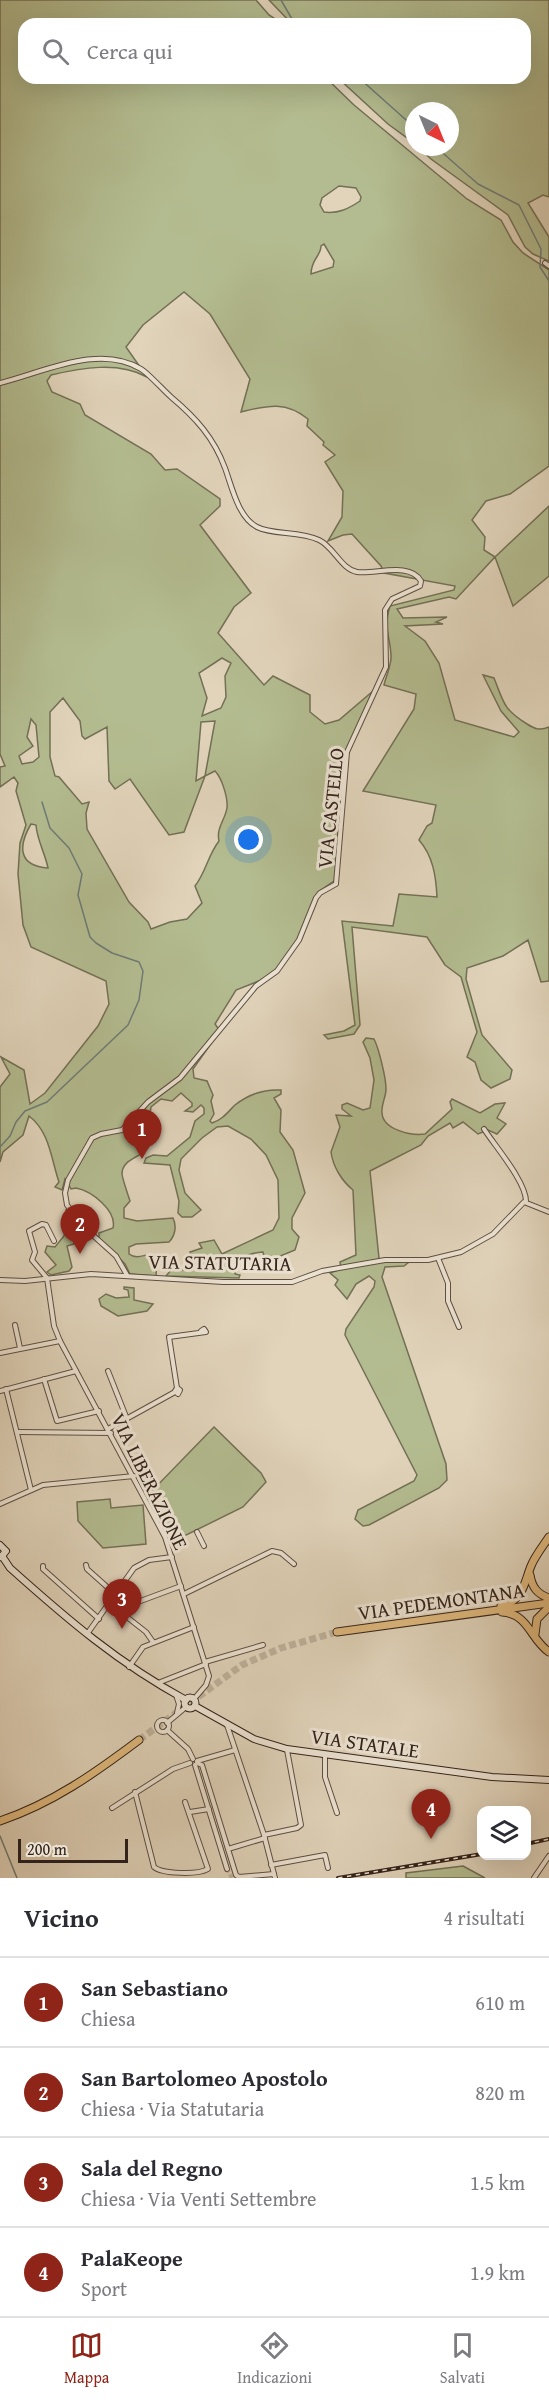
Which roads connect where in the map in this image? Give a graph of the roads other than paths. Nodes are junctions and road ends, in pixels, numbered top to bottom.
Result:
1 (0, 383) edge
2 (484, 1129) dead end
3 (526, 1202) junction
4 (549, 1212) edge
5 (54, 1241) dead end
6 (438, 1258) junction
7 (127, 1275) junction
8 (47, 1278) junction
9 (0, 1280) edge
10 (15, 1325) dead end
11 (459, 1327) dead end
12 (201, 1331) dead end
13 (60, 1341) junction
14 (20, 1348) junction
15 (0, 1353) edge
16 (76, 1371) junction
17 (108, 1371) dead end
18 (44, 1379) junction
19 (6, 1389) junction
20 (0, 1391) edge
21 (99, 1411) junction
22 (127, 1419) junction
23 (110, 1431) junction
24 (18, 1432) junction
25 (134, 1476) junction
26 (31, 1490) junction
27 (0, 1504) edge
28 (197, 1532) dead end
29 (549, 1537) edge
30 (0, 1545) edge
31 (204, 1546) dead end
32 (1, 1557) edge
33 (172, 1557) junction
34 (294, 1564) dead end
35 (86, 1565) dead end
36 (43, 1566) dead end
37 (530, 1569) junction
38 (181, 1586) junction
39 (115, 1594) junction
40 (184, 1594) junction
41 (549, 1598) edge
42 (109, 1603) junction
43 (549, 1605) edge
44 (119, 1609) junction
45 (452, 1616) junction
46 (99, 1619) junction
47 (194, 1627) junction
48 (337, 1632) tunnel mouth
49 (86, 1635) junction
50 (535, 1637) junction
51 (153, 1642) junction
52 (262, 1645) dead end
53 (549, 1652) edge
54 (206, 1663) junction
55 (129, 1667) junction
56 (158, 1684) junction
57 (175, 1694) junction
58 (195, 1702) junction
59 (186, 1703) junction
60 (176, 1715) junction
61 (167, 1723) junction
62 (227, 1725) junction
63 (167, 1730) junction
64 (239, 1731) junction
65 (231, 1738) junction
66 (139, 1740) tunnel mouth
67 (287, 1749) junction
68 (235, 1750) junction
69 (325, 1754) junction
70 (195, 1762) junction
71 (549, 1776) edge
72 (538, 1778) junction
73 (549, 1786) edge
74 (135, 1792) junction
75 (206, 1801) junction
76 (185, 1802) dead end
77 (112, 1808) dead end
78 (199, 1809) junction
79 (209, 1809) junction
80 (189, 1812) junction
81 (337, 1813) dead end
82 (1, 1821) edge
83 (264, 1837) junction
84 (228, 1849) junction
85 (549, 1856) edge
86 (271, 1865) junction
87 (328, 1868) dead end
88 (227, 1869) tunnel mouth
89 (274, 1876) edge
90 (534, 1878) edge

1 - 7 street, VIA CASTELLO
2 - 3 street
3 - 4 street
3 - 6 street, VIA STATUTARIA
5 - 8 street
6 - 7 street, VIA STATUTARIA
6 - 11 street
7 - 8 street, VIA STATUTARIA
8 - 9 street, VIA STATUTARIA
8 - 13 street, VIA LIBERAZIONE
10 - 14 street
12 - 22 street
13 - 14 street
13 - 16 street, VIA LIBERAZIONE
14 - 15 street
16 - 18 street
16 - 21 street, VIA LIBERAZIONE
17 - 22 street
18 - 19 street
18 - 21 street
19 - 20 street
19 - 24 street
21 - 23 street, VIA LIBERAZIONE
22 - 23 street
23 - 24 street
23 - 25 street, VIA LIBERAZIONE
24 - 26 street
25 - 26 street
25 - 33 street, VIA LIBERAZIONE
26 - 27 street
28 - 31 street
29 - 37 main road
30 - 32 main road
32 - 49 main road
33 - 38 street, VIA LIBERAZIONE
33 - 39 street
34 - 40 street
35 - 39 street
36 - 46 street
37 - 41 main road
37 - 45 main road
38 - 40 street, VIA LIBERAZIONE
38 - 44 street
39 - 42 street
40 - 47 street, VIA LIBERAZIONE
42 - 44 street
42 - 46 street
43 - 45 main road, VIA PEDEMONTANA
43 - 50 main road
44 - 51 street
45 - 48 main road, VIA PEDEMONTANA
45 - 50 main road
46 - 49 street
47 - 51 street
47 - 54 street, VIA LIBERAZIONE
49 - 55 main road
50 - 53 main road
51 - 55 street
52 - 54 street
54 - 56 street
54 - 58 street, VIA LIBERAZIONE
55 - 56 main road
56 - 57 main road
57 - 59 main road
57 - 60 street
58 - 59 main road
58 - 62 main road, VIA STATALE
59 - 60 street
60 - 61 street
61 - 63 street
61 - 63 street
62 - 64 main road, VIA STATALE
62 - 65 street
63 - 70 street
64 - 65 street
64 - 67 main road, VIA STATALE
65 - 68 street
66 - 82 main road
67 - 69 main road, VIA STATALE
67 - 83 street
68 - 70 street
68 - 83 street
69 - 72 main road, VIA STATALE
69 - 81 street
70 - 74 street
70 - 75 street
70 - 84 street
71 - 72 main road, VIA STATALE
72 - 73 main road
74 - 77 street
74 - 80 street
75 - 78 street
75 - 79 street
76 - 80 street
78 - 79 street
78 - 80 street
79 - 88 street
83 - 84 street
83 - 86 street
84 - 89 street
85 - 90 street
86 - 87 street
86 - 89 street

